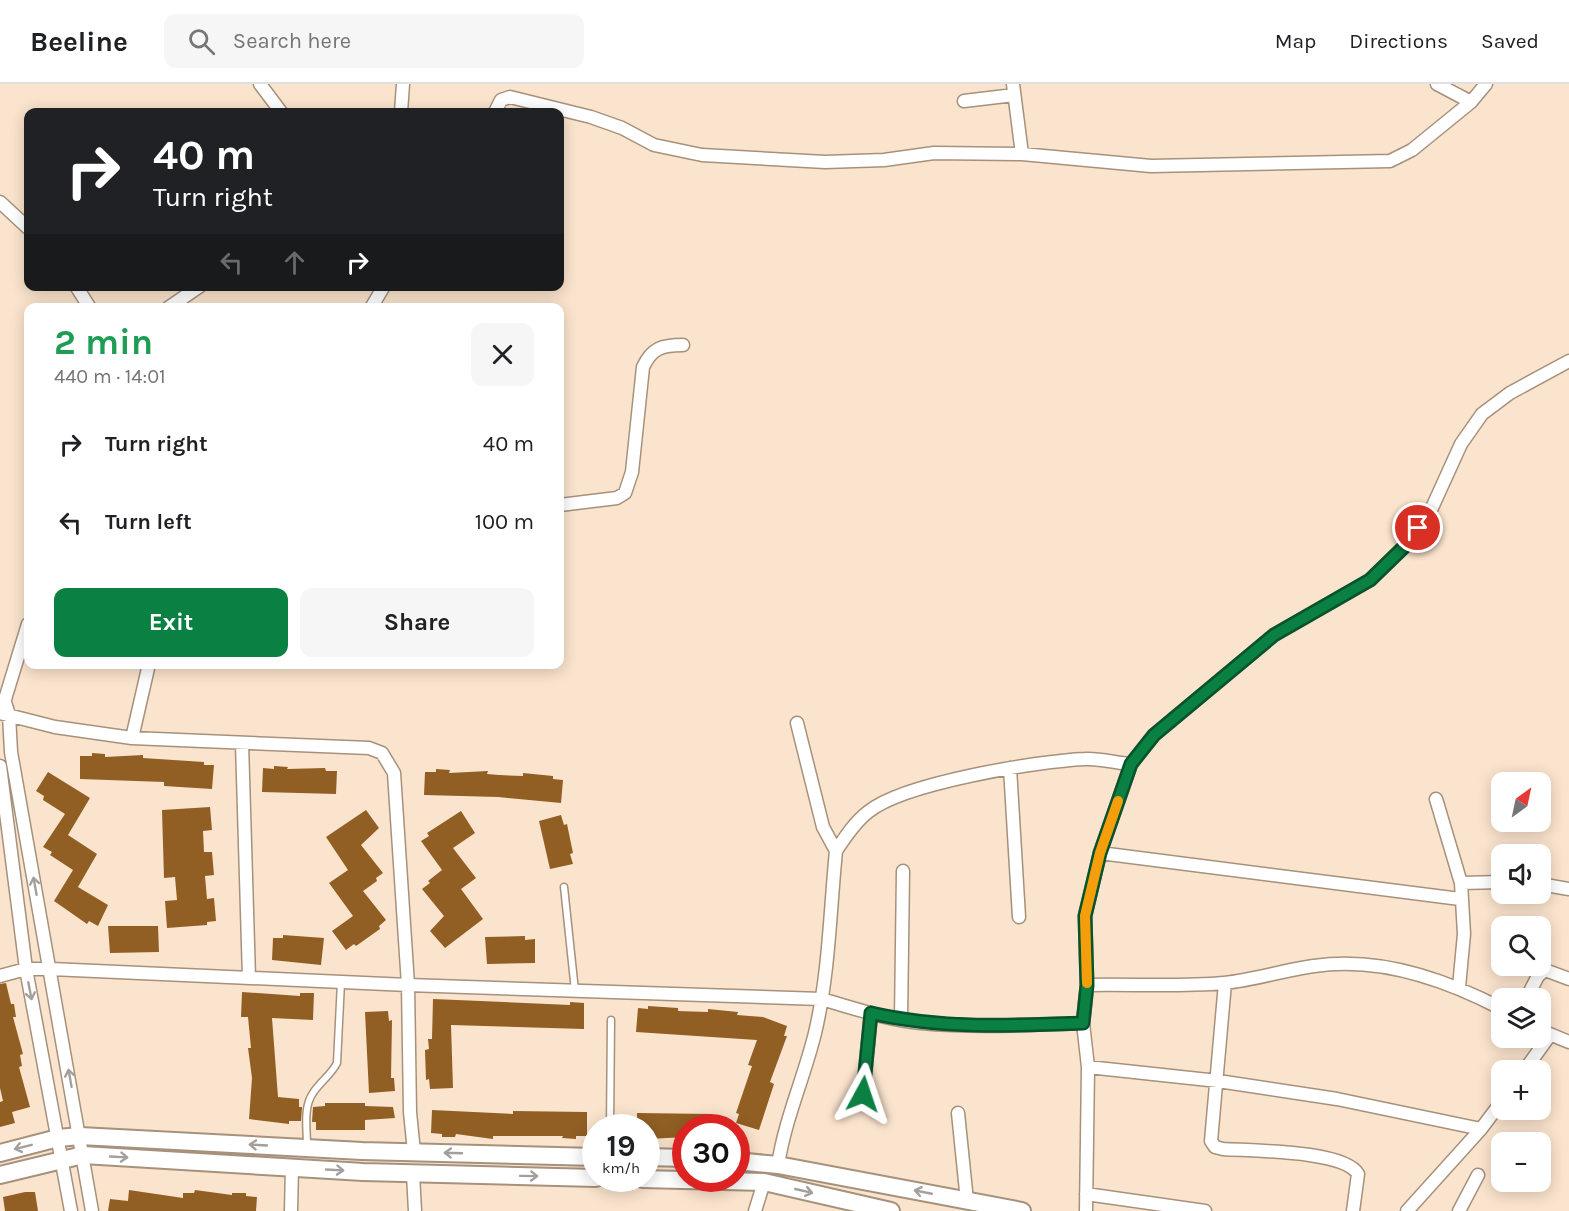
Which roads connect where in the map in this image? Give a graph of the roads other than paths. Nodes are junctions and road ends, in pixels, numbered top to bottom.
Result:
1 (260, 84) edge
2 (403, 84) edge
3 (1437, 84) edge
4 (1486, 84) edge
5 (1013, 89) edge
6 (964, 101) dead end
7 (1471, 102) junction
8 (278, 108) edge
9 (402, 108) edge
10 (497, 108) edge
11 (555, 108) edge
12 (564, 110) edge
13 (1022, 154) junction
14 (0, 202) edge
15 (24, 224) edge
16 (193, 291) edge
17 (175, 303) edge
18 (683, 345) dead end
19 (1569, 361) edge
20 (564, 505) edge
21 (24, 638) edge
22 (148, 669) edge
23 (3, 712) edge
24 (797, 723) dead end
25 (132, 738) junction
26 (242, 743) junction
27 (5, 752) edge
28 (1131, 764) junction
29 (0, 766) edge
30 (1010, 768) junction
31 (1436, 799) dead end
32 (836, 851) junction
33 (1100, 853) junction
34 (903, 871) dead end
35 (1491, 882) edge
36 (1461, 883) junction
37 (1551, 886) edge
38 (564, 887) dead end
39 (1569, 889) edge
40 (1461, 899) junction
41 (1019, 917) dead end
42 (26, 969) junction
43 (51, 969) junction
44 (0, 976) edge
45 (249, 978) junction
46 (1569, 979) edge
47 (341, 982) junction
48 (1225, 982) junction
49 (408, 985) junction
50 (1087, 985) junction
51 (1459, 987) junction
52 (1532, 988) edge
53 (575, 991) junction
54 (821, 999) junction
55 (1491, 1003) edge
56 (871, 1013) junction
57 (611, 1020) dead end
58 (901, 1020) junction
59 (1083, 1023) junction
60 (1551, 1035) edge
61 (1569, 1042) edge
62 (1088, 1067) junction
63 (1218, 1081) junction
64 (863, 1094) dead end
65 (957, 1113) dead end
66 (610, 1114) edge
67 (1491, 1115) edge
68 (1481, 1128) junction
69 (80, 1136) junction
70 (58, 1138) junction
71 (307, 1148) junction
72 (362, 1150) junction
73 (414, 1152) junction
74 (0, 1153) edge
75 (83, 1155) junction
76 (582, 1157) edge
77 (63, 1159) junction
78 (750, 1162) edge
79 (777, 1165) junction
80 (292, 1167) junction
81 (363, 1172) junction
82 (413, 1174) junction
83 (0, 1175) edge
84 (1478, 1175) dead end
85 (582, 1178) edge
86 (750, 1182) edge
87 (764, 1182) junction
88 (1086, 1194) junction
89 (967, 1201) junction
90 (71, 1211) edge
91 (92, 1211) edge
92 (291, 1211) edge
93 (416, 1211) edge
94 (755, 1211) edge
95 (891, 1211) edge
96 (1022, 1211) edge
97 (1086, 1211) edge
98 (1205, 1211) edge
99 (1353, 1211) edge
100 (1407, 1211) edge
101 (1459, 1211) edge

1 - 8 street
2 - 9 street
3 - 7 street
4 - 7 street
5 - 6 street
5 - 13 street
7 - 13 street
10 - 11 street
12 - 13 street
14 - 15 street
16 - 17 street
18 - 20 street
19 - 28 street
21 - 23 street
22 - 25 street
23 - 25 street
23 - 27 street
24 - 32 street
25 - 26 street
26 - 45 street
26 - 49 street
43 -> 27 street
28 - 30 street
28 - 33 street
29 - 42 street
30 - 32 street
30 - 41 street
31 - 36 street
32 - 54 street
33 - 40 street
33 - 50 street
34 - 58 street
35 - 36 street
36 - 40 street
37 - 39 street
38 - 53 lane
40 - 51 street
42 - 43 street
42 - 44 street
42 -> 70 street
43 - 45 street
69 -> 43 street
45 - 47 street
46 - 52 street
47 - 49 street
47 - 71 lane
48 - 50 street
48 - 51 street
48 - 63 street
49 - 53 street
49 - 73 street
50 - 59 street
51 - 55 street
53 - 54 street
54 - 56 street
54 - 79 street
56 - 58 street
56 - 64 street
57 - 66 lane
58 - 59 street
59 - 62 street
60 - 61 street
62 - 63 street
62 - 88 street
63 - 68 street
63 - 99 street
65 - 89 street
67 - 68 street
68 - 100 street
69 - 70 street
71 -> 69 street
69 - 75 street
70 -> 74 street
70 - 77 street
71 - 72 street
72 - 73 street
72 - 81 street
76 -> 73 street
75 - 77 street
75 -> 80 street
75 - 91 street
77 - 83 street
77 - 90 street
78 - 79 street
89 -> 79 street
80 -> 81 street
80 - 92 street
81 - 82 street
82 -> 85 street
82 - 93 street
84 - 101 street
86 - 87 street
87 - 94 street
87 -> 95 street
88 - 97 street
88 - 98 street
89 - 96 street

